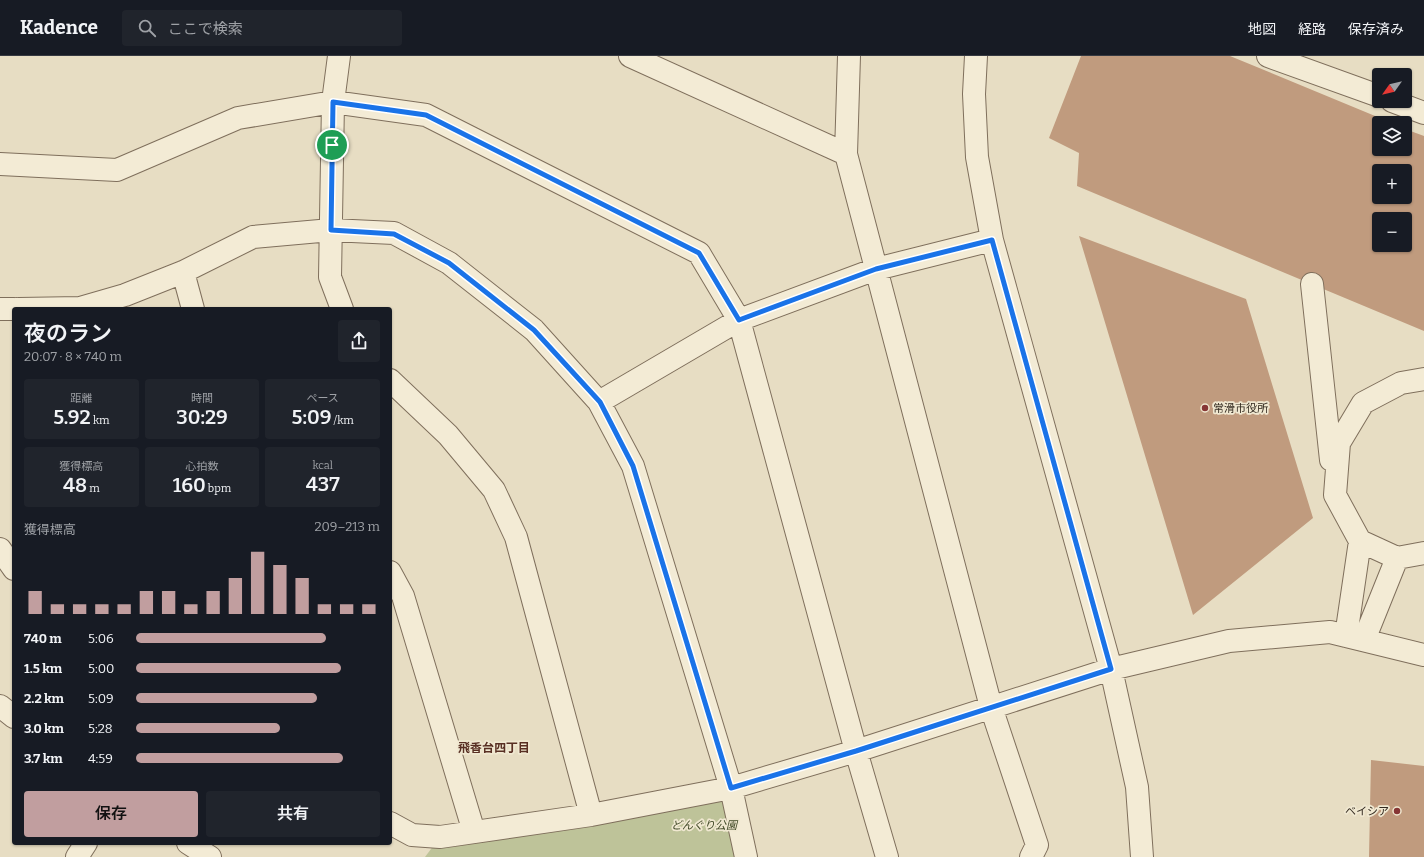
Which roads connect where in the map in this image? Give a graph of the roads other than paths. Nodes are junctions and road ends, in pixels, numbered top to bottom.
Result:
1 (339, 56) edge
2 (630, 56) edge
3 (849, 56) edge
4 (976, 56) edge
5 (1268, 56) edge
6 (1372, 93) edge
7 (333, 102) junction
8 (1411, 108) edge
9 (1424, 113) edge
10 (846, 154) junction
11 (0, 164) edge
12 (331, 230) junction
13 (992, 240) junction
14 (876, 269) junction
15 (183, 272) junction
16 (1312, 284) dead end
17 (83, 307) edge
18 (192, 307) edge
19 (341, 307) edge
20 (0, 309) edge
21 (12, 309) edge
22 (739, 320) junction
23 (1424, 379) edge
24 (392, 382) edge
25 (600, 402) junction
26 (1335, 495) junction
27 (1360, 541) junction
28 (0, 549) edge
29 (1424, 553) edge
30 (1398, 558) junction
31 (12, 565) edge
32 (392, 576) edge
33 (1355, 638) junction
34 (1424, 654) edge
35 (1111, 669) junction
36 (0, 706) edge
37 (992, 707) junction
38 (12, 715) edge
39 (856, 751) junction
40 (731, 788) junction
41 (591, 815) junction
42 (392, 824) edge
43 (474, 832) junction
44 (85, 845) edge
45 (191, 845) edge
46 (77, 857) edge
47 (210, 857) edge
48 (746, 857) edge
49 (887, 857) edge
50 (1032, 857) edge
51 (1142, 857) edge

1 - 7 street
2 - 10 street
3 - 10 street
4 - 13 street
5 - 6 street
7 - 11 street
7 - 12 street
7 - 22 street
8 - 9 street
10 - 14 street
12 - 15 street
12 - 19 street
12 - 25 street
13 - 14 street
13 - 35 street
14 - 22 street
14 - 37 street
15 - 17 street
15 - 18 street
16 - 26 street
20 - 21 street
22 - 25 street
22 - 39 street
23 - 26 street
24 - 41 street
25 - 40 street
26 - 27 street
27 - 30 street
27 - 33 street
28 - 31 street
29 - 30 street
30 - 33 street
32 - 43 street
33 - 34 street
33 - 35 street
35 - 37 street
35 - 51 street
36 - 38 street
37 - 39 street
37 - 50 street
39 - 40 street
39 - 49 street
40 - 41 street
40 - 48 street
41 - 43 street
42 - 43 street
44 - 46 street
45 - 47 street

